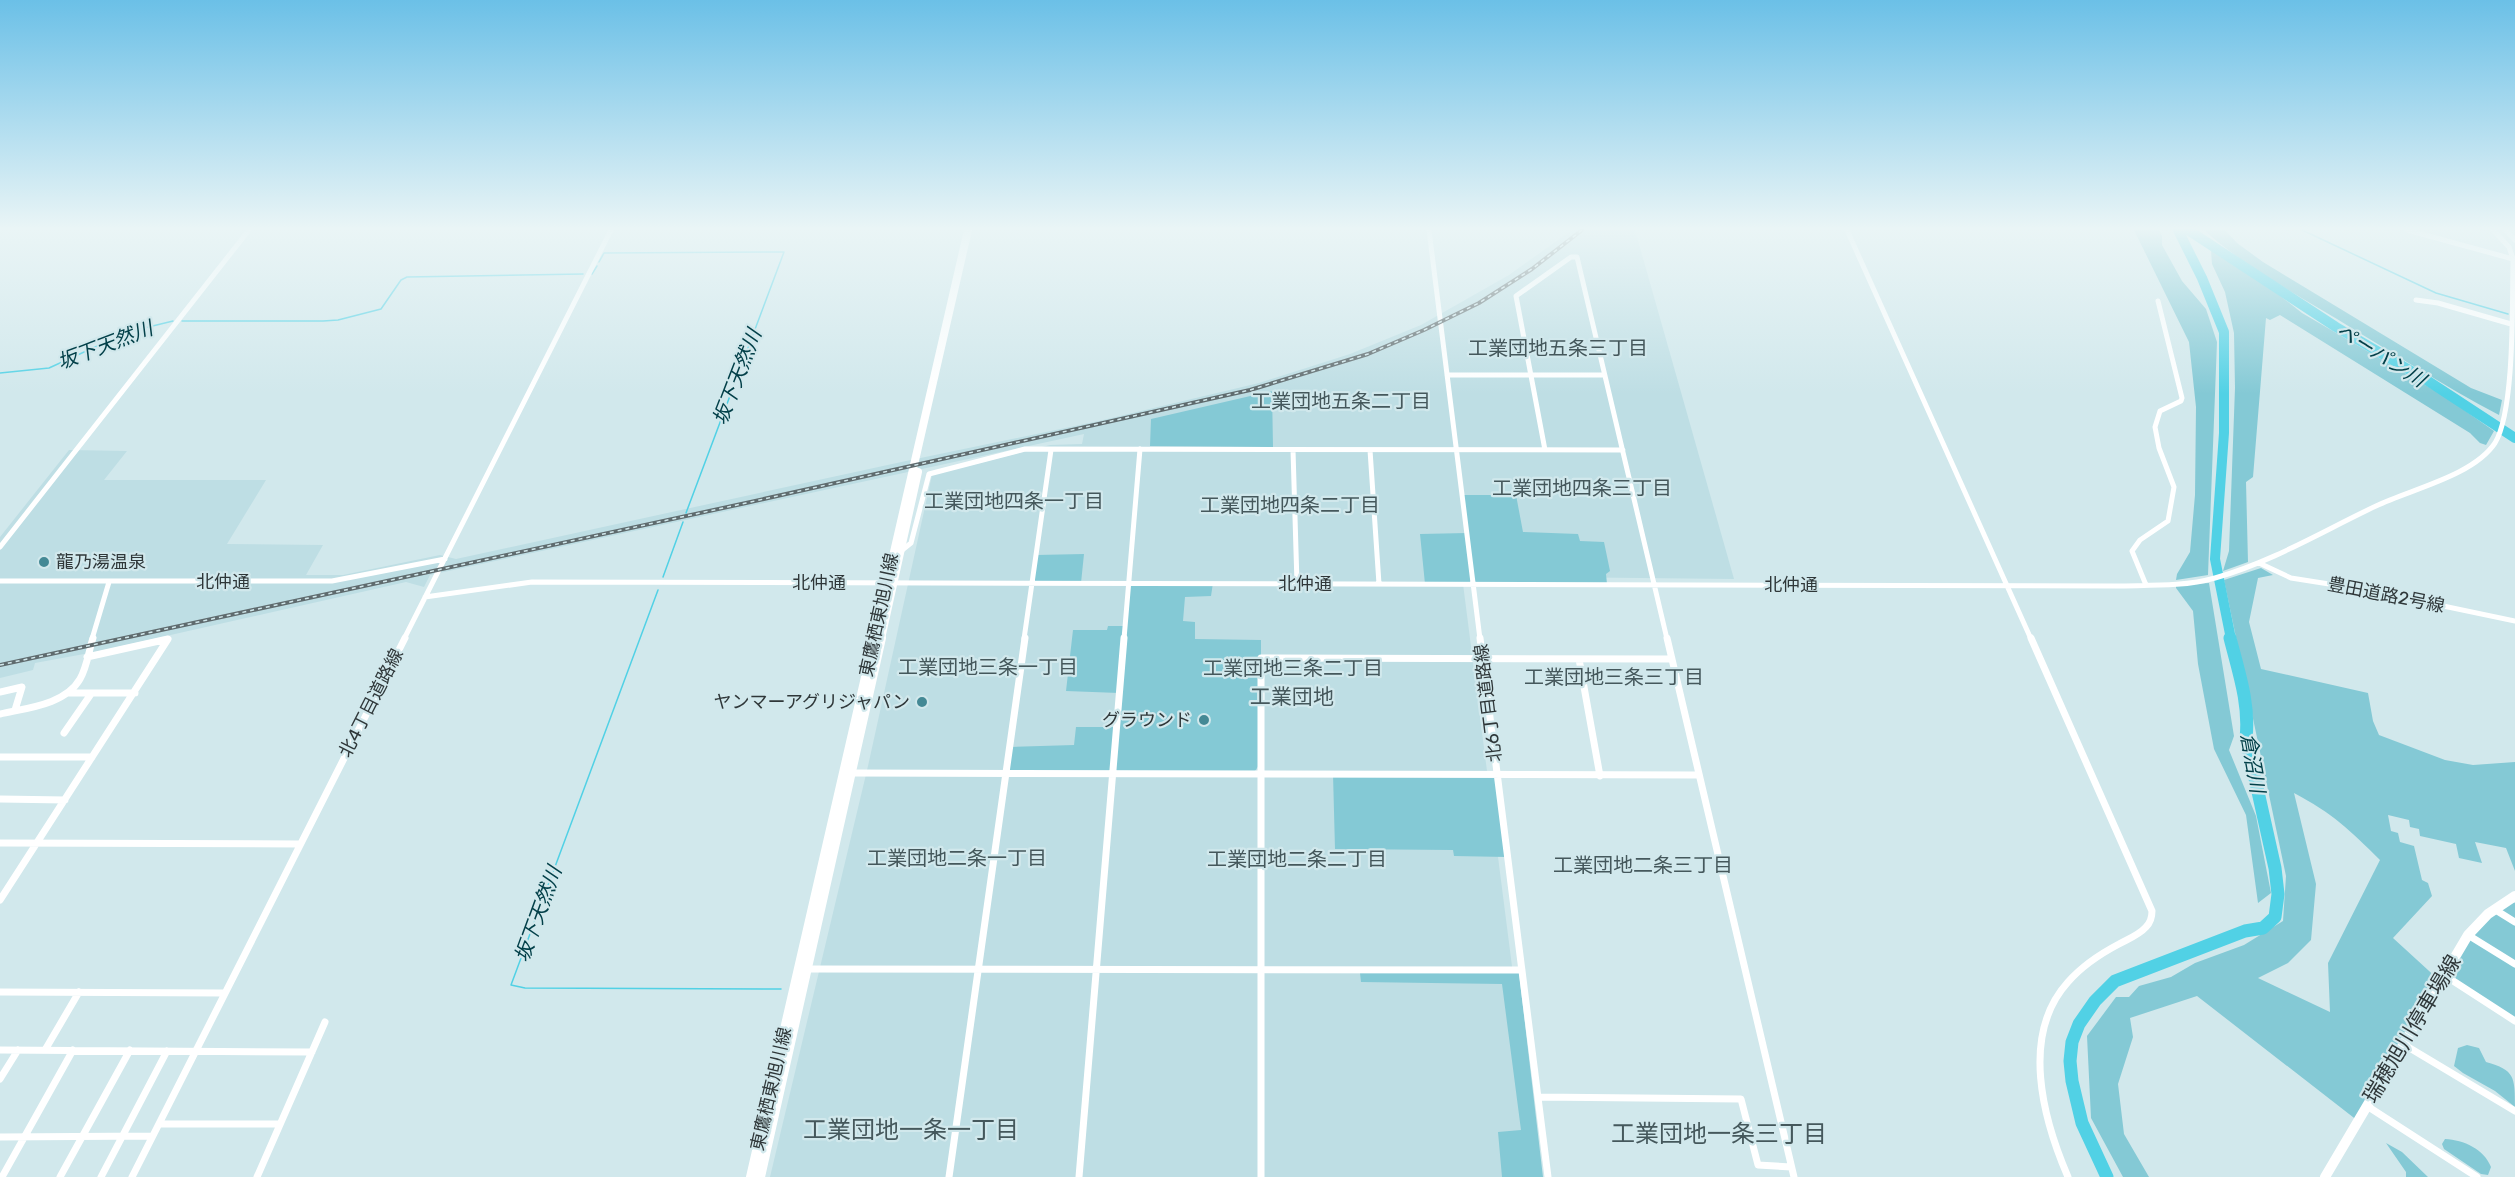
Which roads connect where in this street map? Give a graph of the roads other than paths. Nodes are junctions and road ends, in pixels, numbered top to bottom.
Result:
1 (206, 285) edge
2 (583, 285) edge
3 (956, 285) edge
4 (960, 285) edge
5 (1436, 285) edge
6 (1532, 285) edge
7 (1583, 285) edge
8 (1872, 285) edge
9 (2512, 285) edge
10 (2416, 300) dead end
11 (2158, 301) dead end
12 (2511, 324) junction
13 (1447, 375) junction
14 (1530, 375) junction
15 (1604, 375) junction
16 (2511, 402) edge
17 (1140, 449) junction
18 (1051, 450) junction
19 (1293, 450) junction
20 (1370, 450) junction
21 (1456, 450) junction
22 (1545, 450) junction
23 (1623, 450) junction
24 (917, 465) junction
25 (0, 547) edge
26 (901, 551) junction
27 (445, 559) junction
28 (2259, 563) junction
29 (0, 581) edge
30 (109, 582) junction
31 (890, 583) junction
32 (1032, 583) junction
33 (1128, 583) junction
34 (1297, 584) junction
35 (1379, 584) junction
36 (1474, 584) junction
37 (1655, 584) junction
38 (2146, 585) junction
39 (2007, 586) junction
40 (425, 597) junction
41 (2515, 621) edge
42 (87, 657) junction
43 (1483, 658) junction
44 (1672, 659) junction
45 (1579, 660) junction
46 (0, 693) edge
47 (68, 693) junction
48 (135, 693) junction
49 (91, 694) junction
50 (15, 710) junction
51 (0, 714) edge
52 (64, 733) dead end
53 (0, 757) edge
54 (92, 757) junction
55 (847, 773) junction
56 (1006, 773) junction
57 (1112, 774) junction
58 (1261, 774) junction
59 (1497, 774) junction
60 (1699, 775) junction
61 (1600, 776) junction
62 (0, 799) edge
63 (64, 800) junction
64 (0, 843) edge
65 (37, 843) junction
66 (300, 844) junction
67 (3, 890) edge
68 (2513, 899) edge
69 (0, 900) edge
70 (2494, 909) junction
71 (2515, 921) edge
72 (2468, 935) junction
73 (2515, 964) edge
74 (803, 969) junction
75 (979, 969) junction
76 (1096, 969) junction
77 (1261, 970) junction
78 (1522, 970) junction
79 (2444, 975) junction
80 (0, 992) edge
81 (79, 992) junction
82 (225, 993) junction
83 (2515, 1021) edge
84 (325, 1022) dead end
85 (2403, 1044) junction
86 (0, 1050) edge
87 (18, 1050) junction
88 (45, 1050) junction
89 (73, 1050) junction
90 (129, 1050) junction
91 (167, 1051) junction
92 (195, 1052) junction
93 (312, 1052) junction
94 (0, 1079) edge
95 (1538, 1097) junction
96 (2367, 1106) junction
97 (2515, 1111) edge
98 (159, 1124) junction
99 (280, 1124) junction
100 (152, 1136) junction
101 (0, 1137) edge
102 (25, 1137) junction
103 (82, 1137) junction
104 (122, 1137) junction
105 (1791, 1167) junction
106 (2, 1177) edge
107 (60, 1177) edge
108 (101, 1177) edge
109 (132, 1177) edge
110 (257, 1177) edge
111 (751, 1177) edge
112 (760, 1177) edge
113 (950, 1177) edge
114 (1079, 1177) edge
115 (1261, 1177) edge
116 (1548, 1177) edge
117 (1794, 1177) edge
118 (2068, 1177) edge
119 (2325, 1177) edge
120 (2477, 1177) edge

1 - 25 street
2 - 27 street, 北4丁目道路線
3 - 24 main road, 東鷹栖東旭川線
4 - 24 main road, 東鷹栖東旭川線
5 - 13 street, 北6丁目道路線
6 - 14 street
7 - 15 street
8 - 39 street
9 - 12 street
10 - 12 street
11 - 38 street
12 - 16 street
13 - 14 street
13 - 21 street, 北6丁目道路線
14 - 15 street
14 - 22 street
15 - 23 street
16 - 28 street, 北仲通
17 - 18 street
17 - 19 street
17 - 33 street
18 - 26 street
18 - 32 street
19 - 20 street
19 - 34 street
20 - 21 street
20 - 35 street
21 - 22 street
21 - 36 street, 北6丁目道路線
22 - 23 street
23 - 37 street
24 - 26 main road, 東鷹栖東旭川線
24 - 31 main road, 東鷹栖東旭川線
26 - 31 main road, 東鷹栖東旭川線
27 - 30 street, 北仲通
27 - 40 street, 北4丁目道路線
28 - 38 street, 北仲通
28 - 41 street, 豊田道路2号線
29 - 30 street, 北仲通
30 - 42 street
31 - 32 street, 北仲通
31 - 40 street, 北仲通
31 - 55 main road, 東鷹栖東旭川線
32 - 33 street, 北仲通
32 - 56 street
33 - 34 street, 北仲通
33 - 57 street
34 - 35 street, 北仲通
35 - 36 street, 北仲通
36 - 37 street, 北仲通
36 - 43 street, 北6丁目道路線
37 - 39 street, 北仲通
37 - 44 street
38 - 39 street, 北仲通
39 - 118 street
40 - 66 street, 北4丁目道路線
42 - 47 street
42 - 48 street
43 - 45 street
43 - 58 street
43 - 59 street, 北6丁目道路線
44 - 45 street
44 - 60 street
45 - 61 street
46 - 50 street
47 - 49 street
47 - 50 street
48 - 49 street
48 - 54 street
49 - 52 street
50 - 51 street
53 - 54 street
54 - 63 street
55 - 56 street
55 - 74 main road, 東鷹栖東旭川線
56 - 57 street
56 - 75 street
57 - 58 street
57 - 76 street
58 - 59 street
58 - 77 street
59 - 61 street
59 - 78 street, 北6丁目道路線
60 - 61 street
60 - 105 street
62 - 63 street
63 - 65 street
64 - 65 street
65 - 66 street
65 - 67 street
66 - 82 street, 北4丁目道路線
67 - 69 street
68 - 70 main road, 瑞穂旭川停車場線
70 - 71 street
70 - 72 main road, 瑞穂旭川停車場線
72 - 73 street
72 - 79 main road, 瑞穂旭川停車場線
74 - 75 street
74 - 111 main road, 東鷹栖東旭川線
74 - 112 main road, 東鷹栖東旭川線
75 - 76 street
75 - 113 street
76 - 77 street
76 - 114 street
77 - 78 street
77 - 115 street
78 - 95 street, 北6丁目道路線
79 - 83 street
79 - 85 main road, 瑞穂旭川停車場線
80 - 81 street
81 - 82 street
81 - 88 street
82 - 92 street, 北4丁目道路線
84 - 93 street
85 - 96 main road, 瑞穂旭川停車場線
85 - 97 street
86 - 87 street
87 - 88 street
87 - 94 street
88 - 89 street
89 - 90 street
89 - 102 street
90 - 91 street
90 - 103 street
91 - 92 street
91 - 104 street
92 - 93 street
92 - 98 street, 北4丁目道路線
93 - 99 street
95 - 105 street
95 - 116 street, 北6丁目道路線
96 - 119 main road, 瑞穂旭川停車場線
96 - 120 street
98 - 99 street
98 - 100 street, 北4丁目道路線
99 - 110 street
100 - 104 street
100 - 109 street, 北4丁目道路線
101 - 102 street
102 - 103 street
102 - 106 street
103 - 104 street
103 - 107 street
104 - 108 street
105 - 117 street

